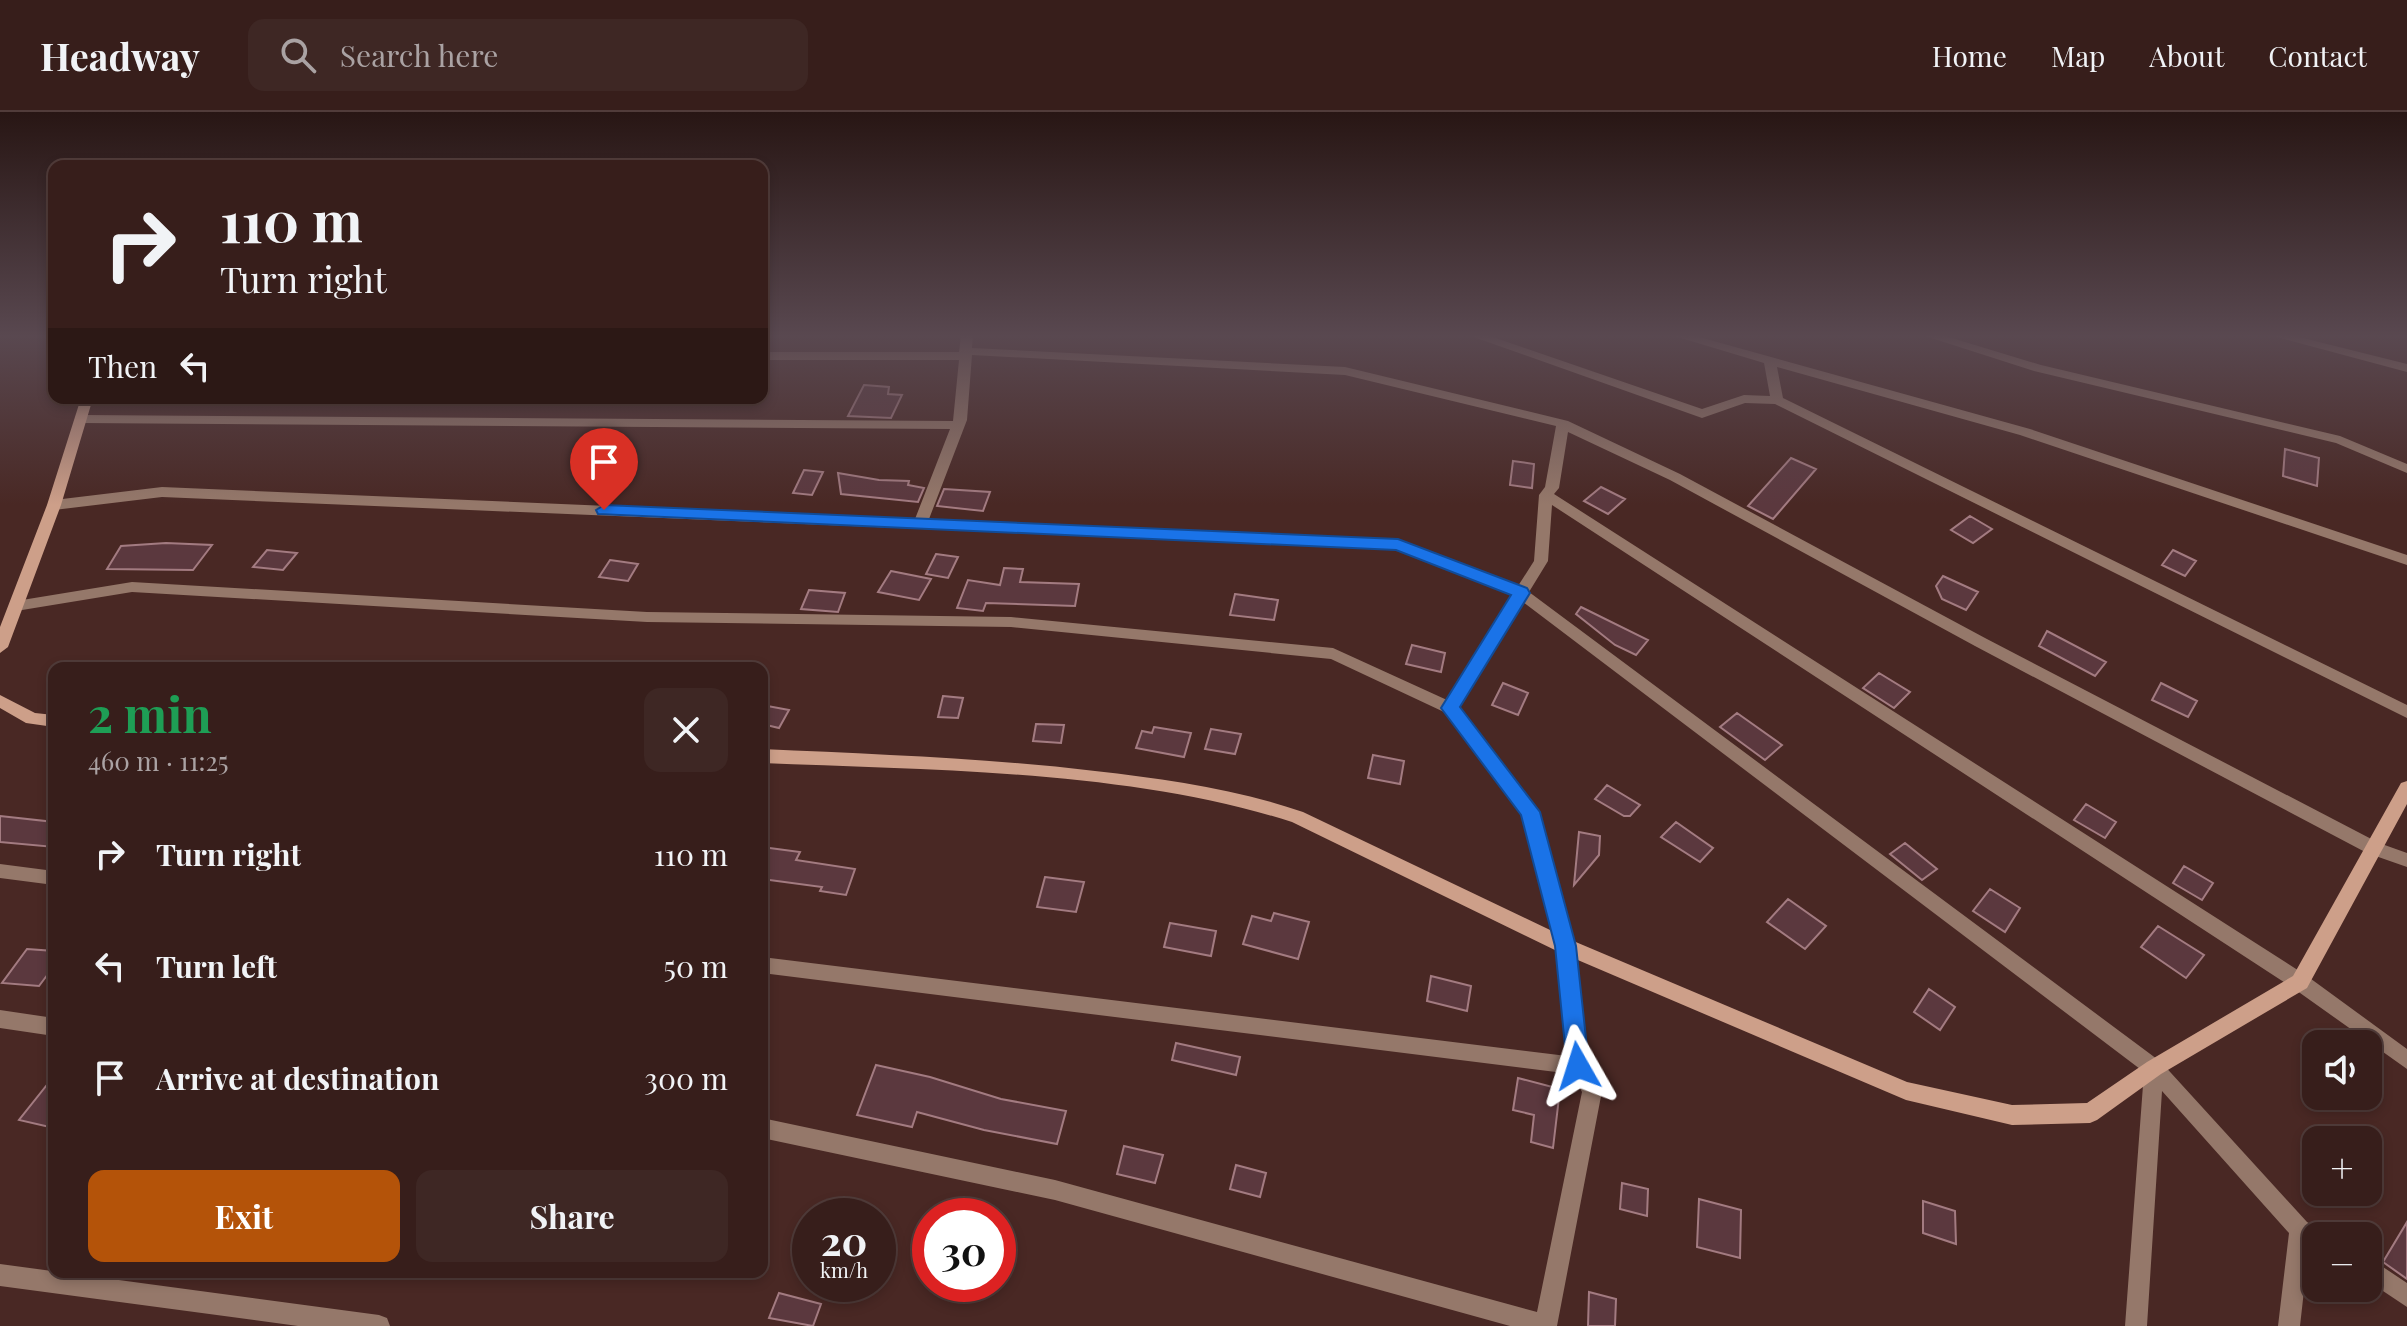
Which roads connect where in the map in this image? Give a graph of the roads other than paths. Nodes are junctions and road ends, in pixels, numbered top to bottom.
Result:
1 (961, 392) edge
2 (1430, 392) edge
3 (1638, 392) edge
4 (1775, 392) edge
5 (1876, 392) edge
6 (2137, 392) edge
7 (1777, 400) junction
8 (86, 404) edge
9 (82, 419) junction
10 (1563, 424) junction
11 (958, 425) junction
12 (2407, 469) edge
13 (1546, 495) junction
14 (54, 505) junction
15 (920, 524) junction
16 (2407, 560) edge
17 (1521, 593) junction
18 (16, 606) junction
19 (0, 647) edge
20 (0, 701) edge
21 (1450, 708) junction
22 (2407, 712) edge
23 (48, 720) edge
24 (768, 756) edge
25 (2407, 788) edge
26 (2373, 848) junction
27 (2407, 860) edge
28 (0, 871) edge
29 (48, 877) edge
30 (1565, 946) junction
31 (768, 966) edge
32 (2300, 982) junction
33 (0, 1019) edge
34 (48, 1026) edge
35 (2407, 1060) edge
36 (1578, 1066) junction
37 (2154, 1068) junction
38 (768, 1129) edge
39 (2302, 1228) edge
40 (2302, 1263) edge
41 (0, 1275) edge
42 (2382, 1278) edge
43 (2407, 1296) edge
44 (1546, 1325) edge
45 (379, 1326) edge
46 (2136, 1326) edge
47 (2289, 1326) edge

1 - 11 street
2 - 10 street
3 - 7 street
4 - 7 street
5 - 16 street
6 - 12 street
7 - 22 street
8 - 9 street
9 - 11 street
9 - 14 street
10 - 13 street
10 - 26 street
11 - 15 street
13 - 17 street
13 - 32 street
14 - 15 street
14 - 18 street
15 - 17 street
17 - 21 street
17 - 37 street
18 - 19 street
18 - 21 street
20 - 23 street
21 - 30 street
24 - 30 street
25 - 26 street
26 - 27 street
26 - 32 street
28 - 29 street
30 - 36 street
30 - 37 street
31 - 36 street
32 - 35 street
32 - 37 street
33 - 34 street
36 - 44 street
37 - 39 street
37 - 46 street
38 - 44 street
40 - 47 street
41 - 45 street
42 - 43 street

